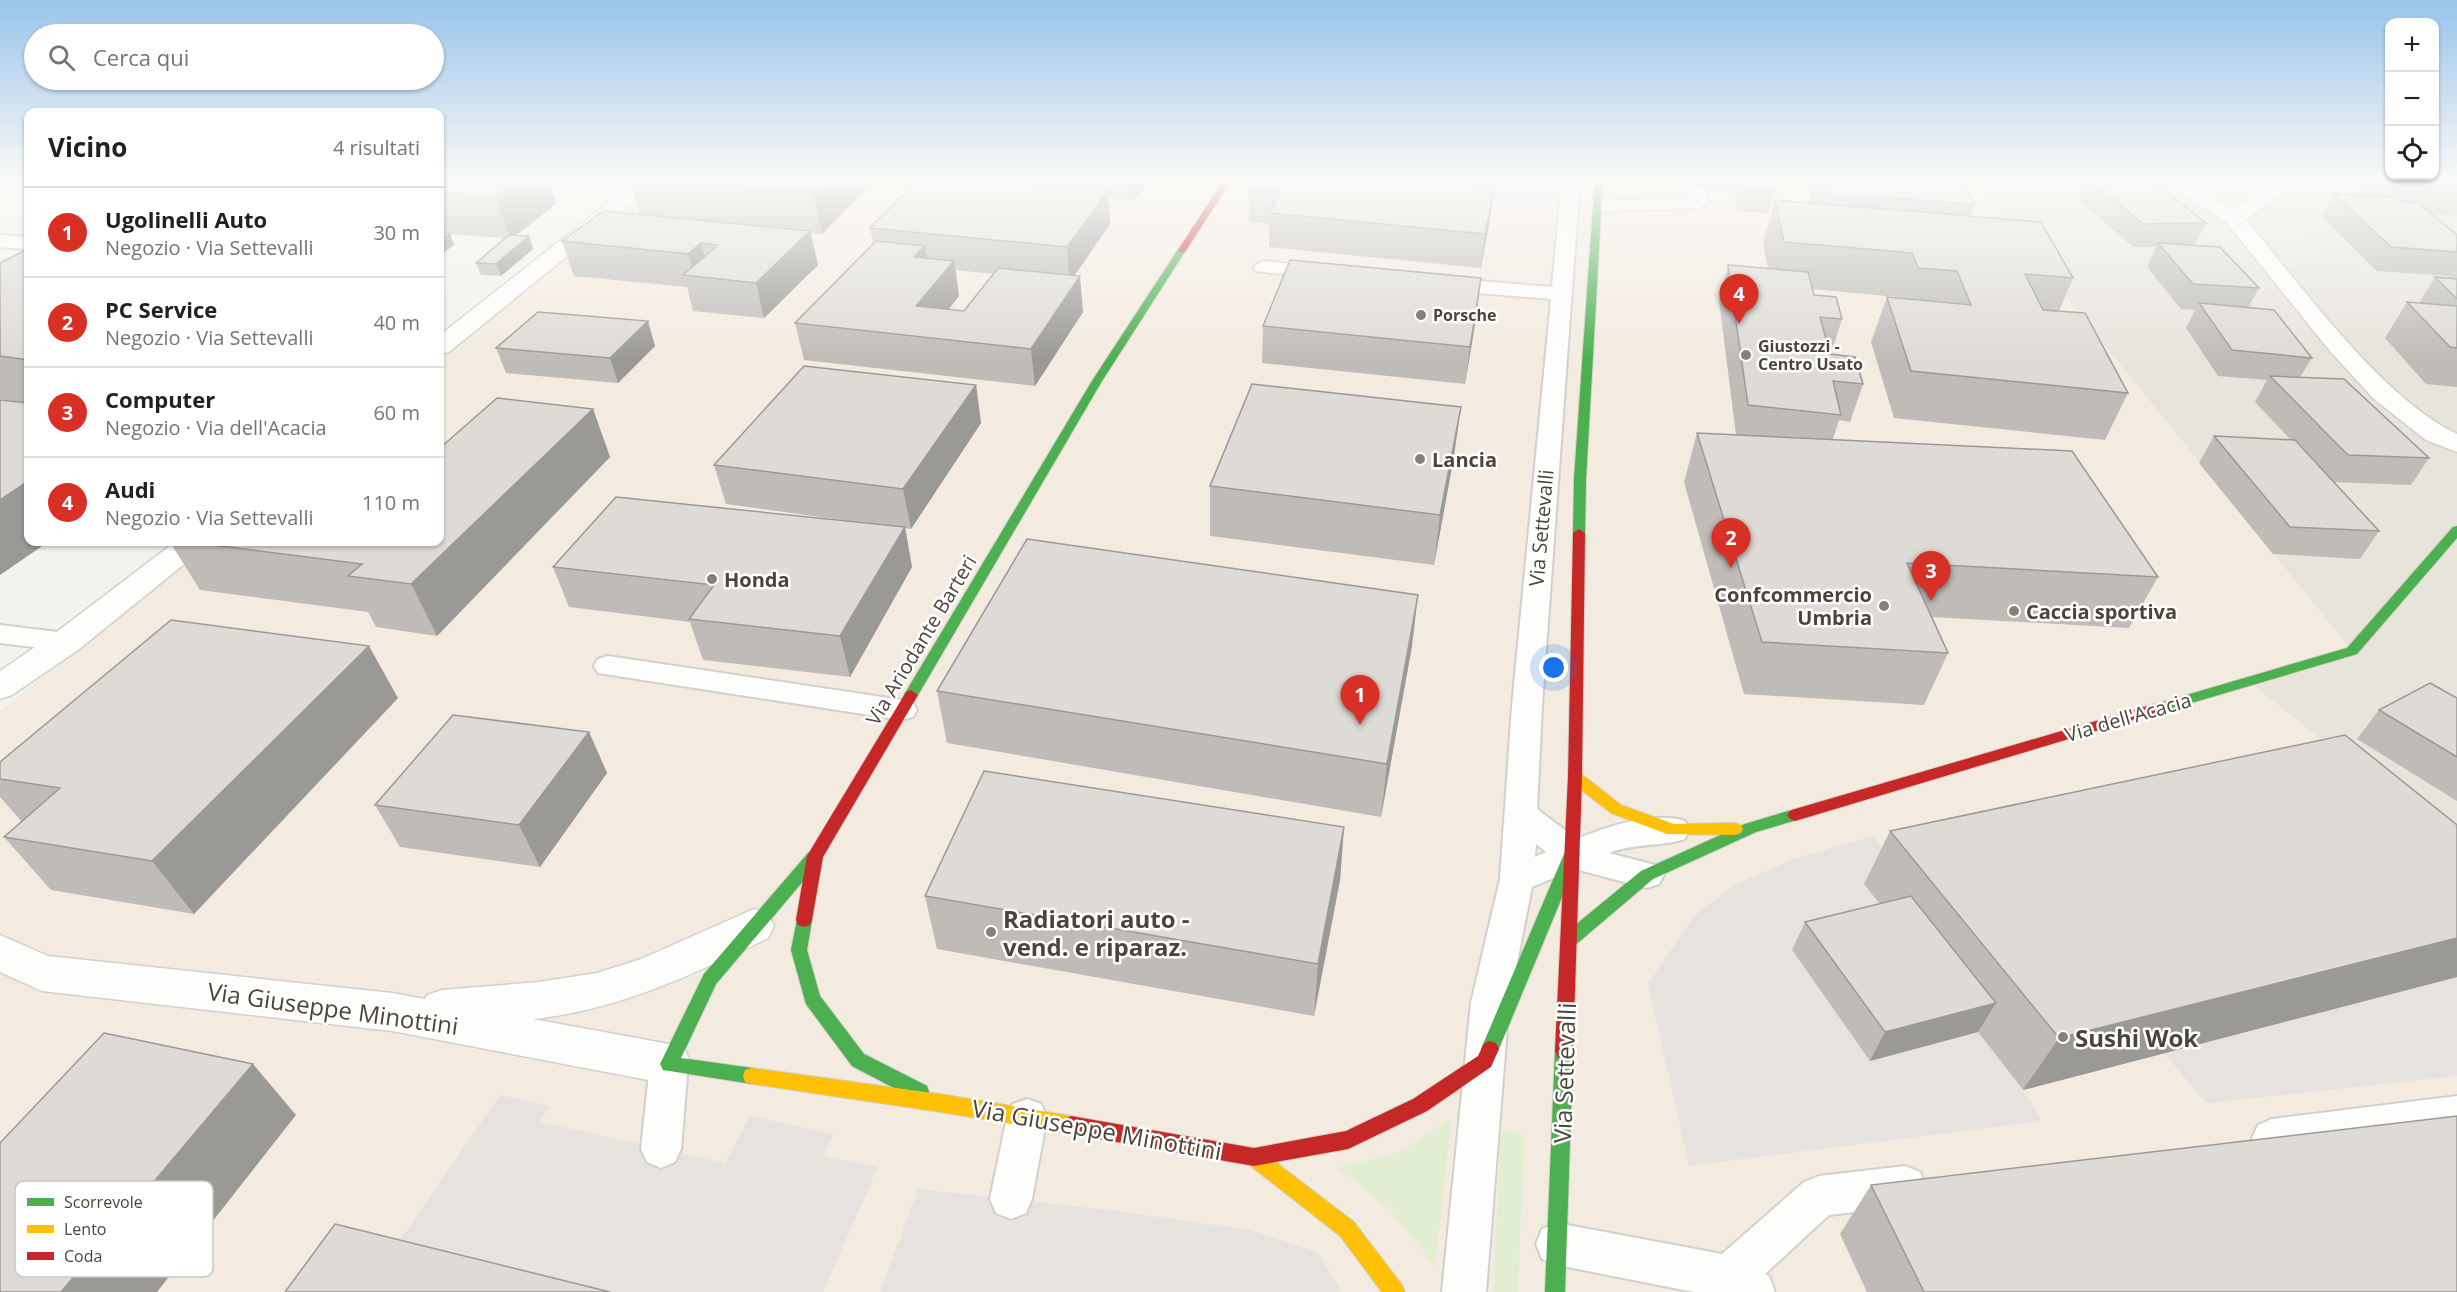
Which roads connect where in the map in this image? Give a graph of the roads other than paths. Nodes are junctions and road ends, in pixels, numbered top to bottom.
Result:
1 (577, 238) edge
2 (1190, 238) edge
3 (1565, 238) edge
4 (1596, 238) edge
5 (2250, 238) edge
6 (0, 241) edge
7 (24, 243) edge
8 (1263, 267) dead end
9 (1346, 275) edge
10 (1417, 281) edge
11 (1560, 294) junction
12 (444, 344) edge
13 (2457, 444) edge
14 (2457, 530) edge
15 (188, 546) edge
16 (0, 634) edge
17 (66, 642) junction
18 (608, 666) dead end
19 (4, 685) edge
20 (902, 710) junction
21 (1575, 777) junction
22 (1521, 814) junction
23 (1751, 828) junction
24 (1673, 830) junction
25 (1572, 854) junction
26 (814, 856) junction
27 (1647, 875) junction
28 (1517, 879) junction
29 (756, 925) junction
30 (1568, 941) junction
31 (0, 952) edge
32 (392, 1012) junction
33 (1485, 1062) junction
34 (669, 1064) junction
35 (940, 1103) junction
36 (2457, 1114) edge
37 (1027, 1117) junction
38 (2233, 1144) edge
39 (661, 1149) dead end
40 (1254, 1156) junction
41 (1942, 1182) edge
42 (1011, 1199) dead end
43 (1557, 1245) junction
44 (1741, 1285) edge
45 (1395, 1292) edge
46 (1464, 1292) edge
47 (1555, 1292) edge

1 - 12 street
2 - 20 main road, Via Ariodante Barteri
3 - 11 lane, Via Settevalli
4 - 21 main road, Via Settevalli
5 - 13 street
6 - 7 lane
8 - 9 lane
10 - 11 lane
11 - 22 lane, Via Settevalli
14 - 23 main road, Via dell'Acacia
15 - 17 street
16 - 17 lane
17 - 19 street
18 - 20 lane
20 - 26 main road, Via Ariodante Barteri
21 - 24 main road
21 - 25 main road, Via Settevalli
22 - 25 lane
22 - 28 lane, Via Settevalli
23 - 24 main road
23 - 27 main road
24 - 25 lane
25 - 27 lane
25 - 28 lane
25 - 30 main road, Via Settevalli
25 - 33 main road
26 - 29 main road
26 - 35 main road, Via Ariodante Barteri
27 - 30 main road
28 - 33 lane, Via Settevalli
29 - 32 street
29 - 34 main road
30 - 43 main road, Via Settevalli
31 - 32 street, Via Giuseppe Minottini
32 - 34 street, Via Giuseppe Minottini
33 - 40 main road
33 - 46 lane, Via Settevalli
34 - 35 main road, Via Giuseppe Minottini
34 - 39 lane
35 - 37 main road, Via Giuseppe Minottini
36 - 38 lane
37 - 40 main road, Via Giuseppe Minottini
37 - 42 lane
40 - 45 main road
41 - 44 lane
43 - 44 lane
43 - 47 main road, Via Settevalli

